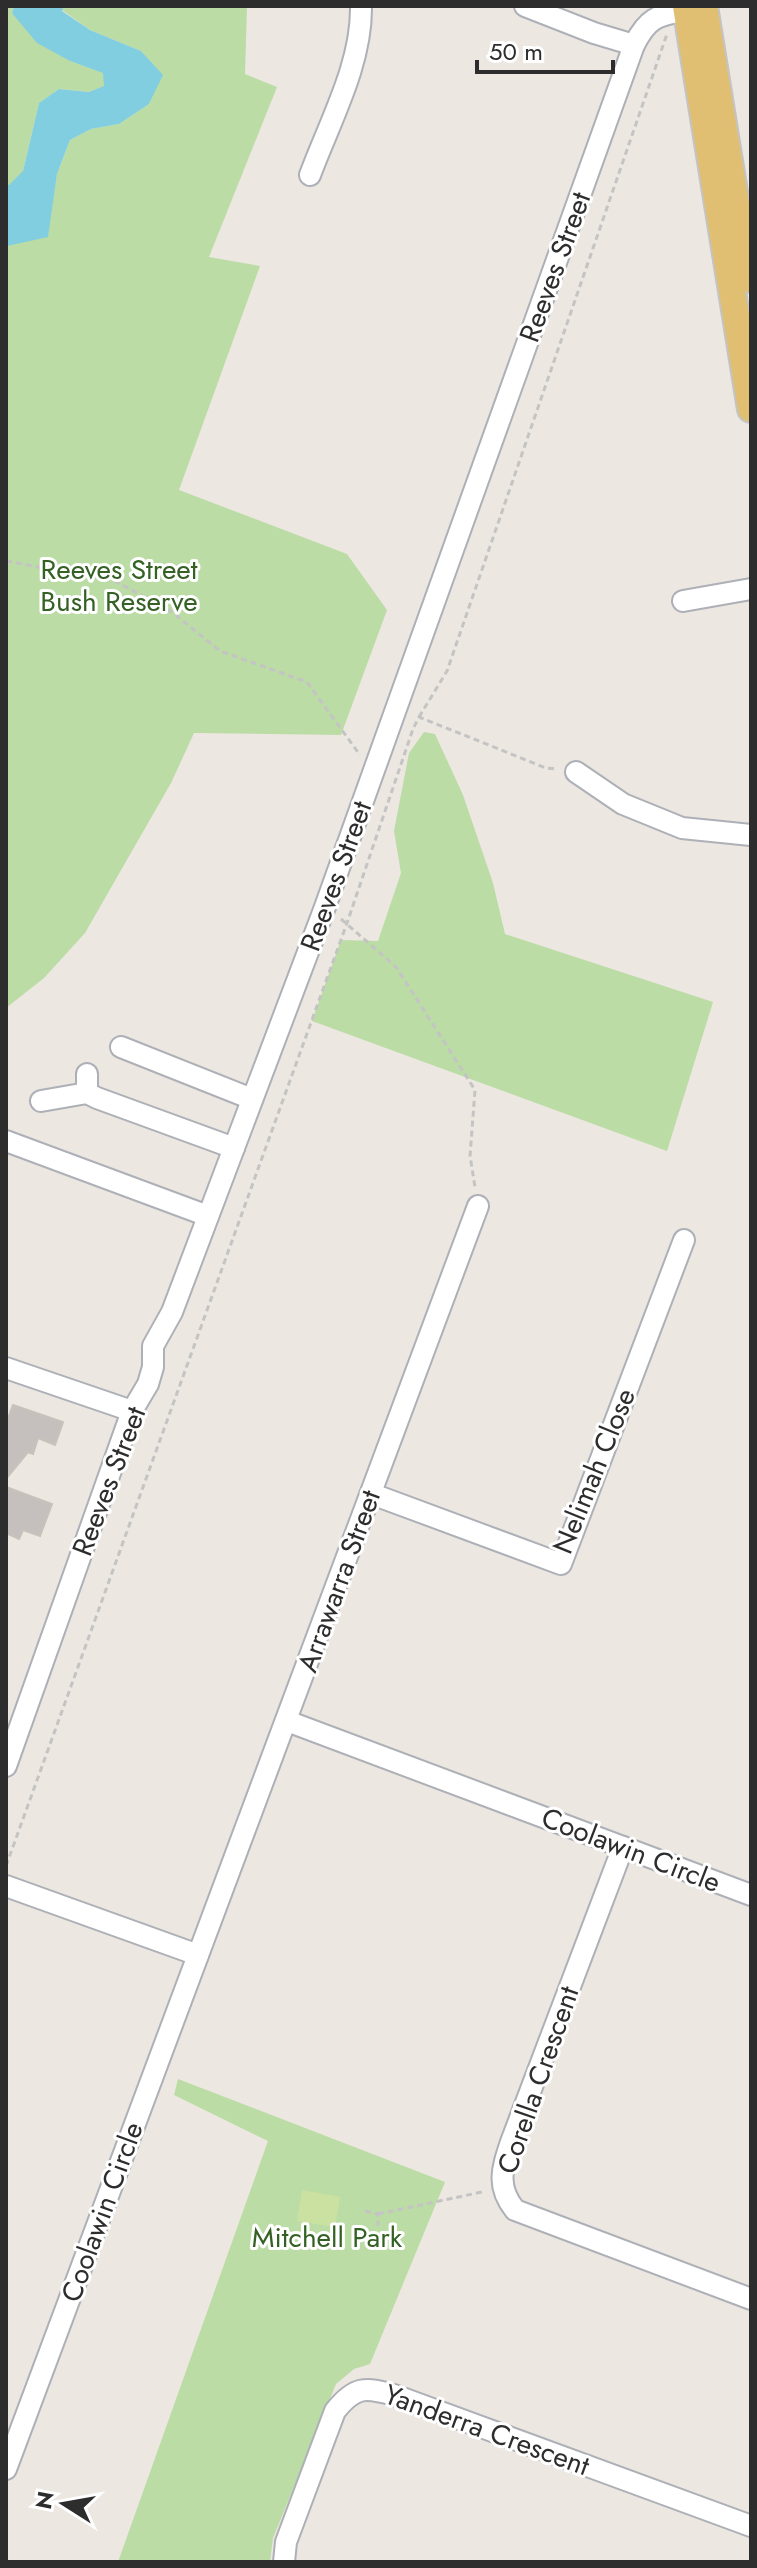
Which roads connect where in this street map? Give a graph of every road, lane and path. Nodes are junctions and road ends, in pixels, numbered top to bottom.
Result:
1 (361, 6) edge
2 (525, 6) edge
3 (687, 8) edge
4 (634, 45) junction
5 (702, 111) junction
6 (310, 175) dead end
7 (742, 185) edge
8 (741, 293) edge
9 (751, 409) edge
10 (6, 561) edge
11 (751, 589) edge
12 (683, 601) dead end
13 (419, 717) junction
14 (365, 741) dead end
15 (576, 772) joint
16 (751, 835) edge
17 (325, 907) junction
18 (347, 923) junction
19 (121, 1047) dead end
20 (252, 1099) junction
21 (41, 1101) dead end
22 (6, 1141) edge
23 (234, 1148) junction
24 (478, 1206) joint
25 (208, 1216) junction
26 (684, 1240) dead end
27 (6, 1368) edge
28 (132, 1411) junction
29 (372, 1494) junction
30 (287, 1721) junction
31 (6, 1766) edge
32 (623, 1847) junction
33 (6, 1866) edge
34 (6, 1886) edge
35 (751, 1895) edge
36 (198, 1955) junction
37 (482, 2192) dead end
38 (365, 2211) dead end
39 (378, 2214) junction
40 (378, 2226) dead end
41 (751, 2299) edge
42 (6, 2469) edge
43 (751, 2526) edge
44 (284, 2562) edge

1 - 6 street
2 - 4 street
3 - 4 street, Reeves Street
3 - 5 main road
3 - 7 main road
3 - 13 path
4 - 17 street, Reeves Street
5 - 7 main road
5 - 8 main road
7 - 8 main road
8 - 9 main road
10 - 14 path
11 - 12 street
13 - 15 path
13 - 18 path
15 - 16 street
17 - 18 path
17 - 20 street, Reeves Street
18 - 24 path
18 - 33 path
19 - 20 street
20 - 23 street, Reeves Street
21 - 23 street
22 - 25 street
23 - 25 street, Reeves Street
24 - 29 street, Arrawarra Street
25 - 28 street, Reeves Street
26 - 29 street, Nelimah Close
27 - 28 street
28 - 31 street, Reeves Street
29 - 30 street, Arrawarra Street
30 - 32 street, Coolawin Circle
30 - 36 street, Arrawarra Street
32 - 35 street, Coolawin Circle
32 - 41 street, Corella Crescent
34 - 36 street
36 - 42 street, Coolawin Circle
37 - 39 path
38 - 39 path
39 - 40 path
43 - 44 street, Yanderra Crescent

